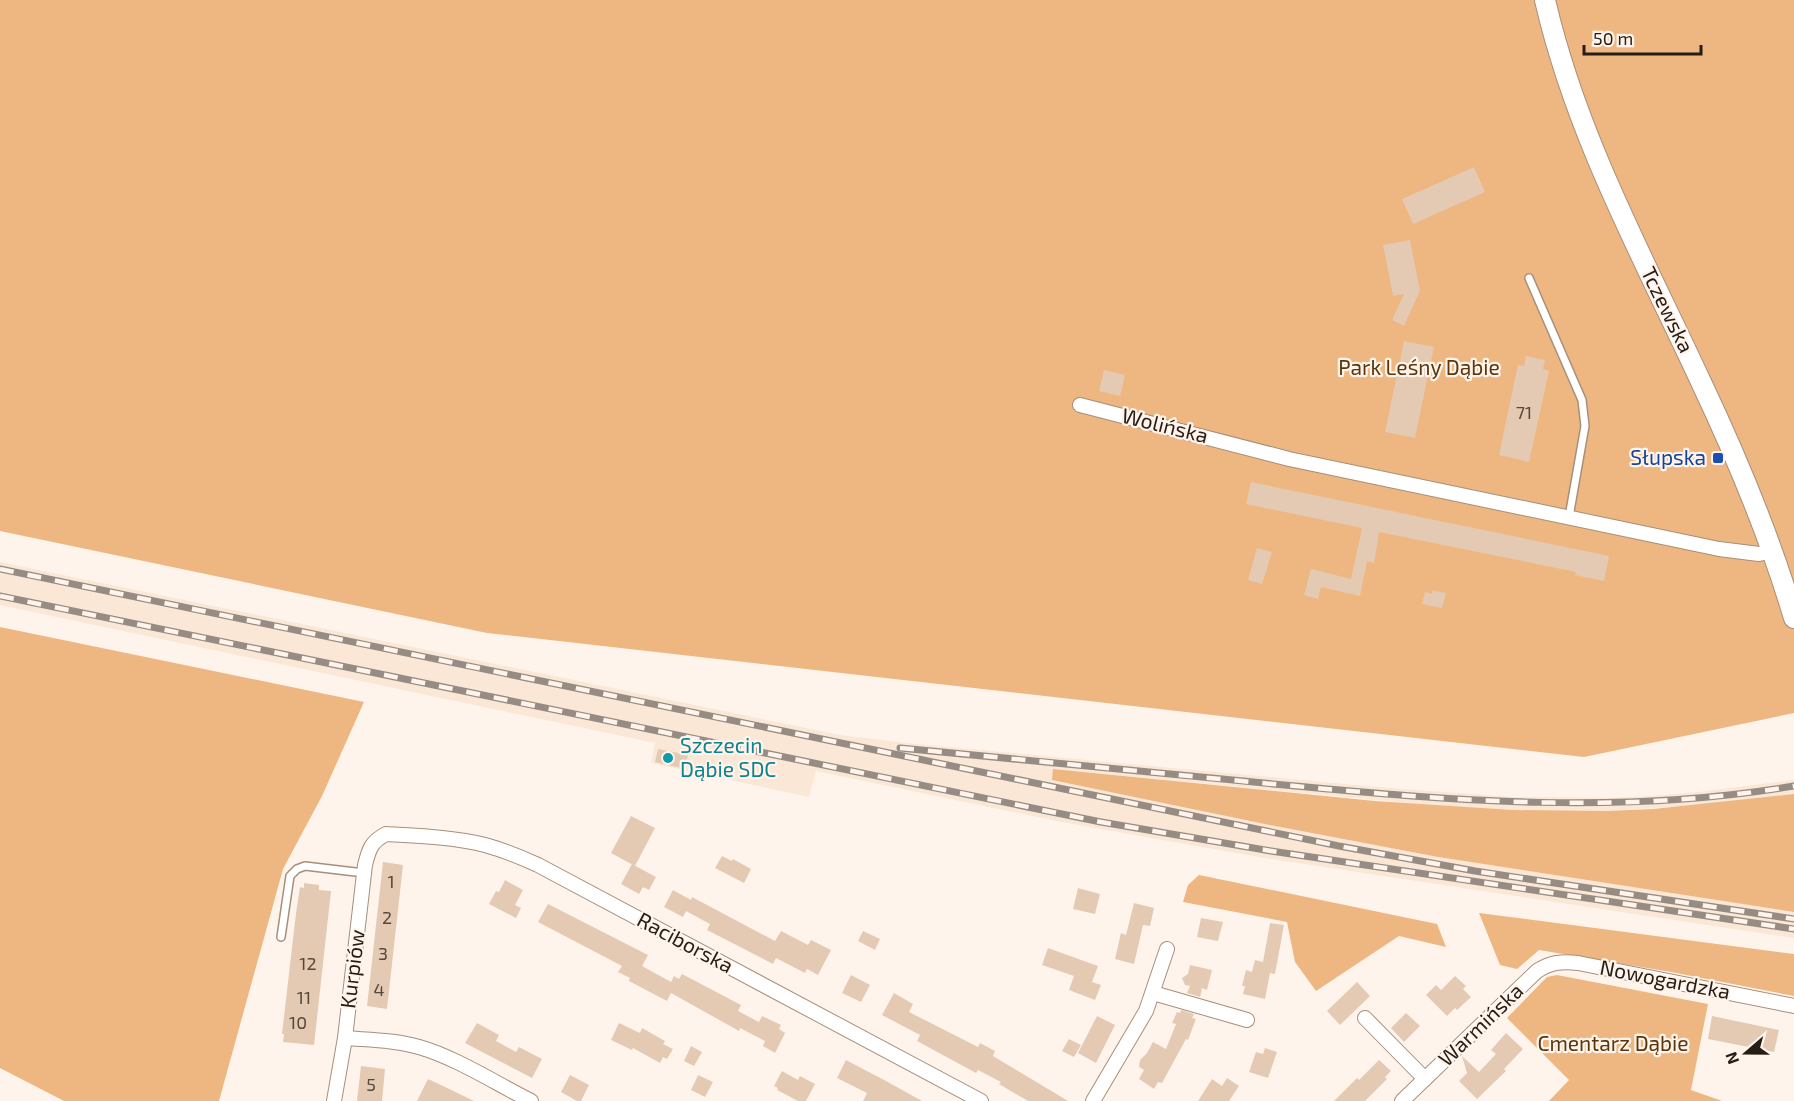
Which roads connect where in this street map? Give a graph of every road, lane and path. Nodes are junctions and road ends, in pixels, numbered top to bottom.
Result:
1 (1545, 0) edge
2 (1530, 278) dead end
3 (1080, 405) dead end
4 (1569, 517) junction
5 (1772, 551) junction
6 (1794, 618) edge
7 (376, 840) joint
8 (364, 873) junction
9 (281, 937) dead end
10 (1167, 949) dead end
11 (1537, 970) joint
12 (1153, 993) junction
13 (1794, 1006) edge
14 (1365, 1018) dead end
15 (1247, 1020) dead end
16 (345, 1038) junction
17 (1425, 1079) junction
18 (334, 1101) edge
19 (531, 1101) edge
20 (981, 1101) edge
21 (1093, 1101) edge
22 (1402, 1101) edge

1 - 5 street, Tczewska
2 - 4 lane
3 - 4 street, Wolińska
4 - 5 street
5 - 6 street, Tczewska
7 - 8 street, Kurpiów
7 - 20 street, Raciborska
8 - 9 lane
8 - 16 street, Kurpiów
10 - 12 street
11 - 13 street, Nowogardzka
11 - 17 street, Warmińska
12 - 15 street
12 - 21 street
14 - 17 street, Warmińska
16 - 18 street, Kurpiów
16 - 19 street
17 - 22 street, Warmińska

